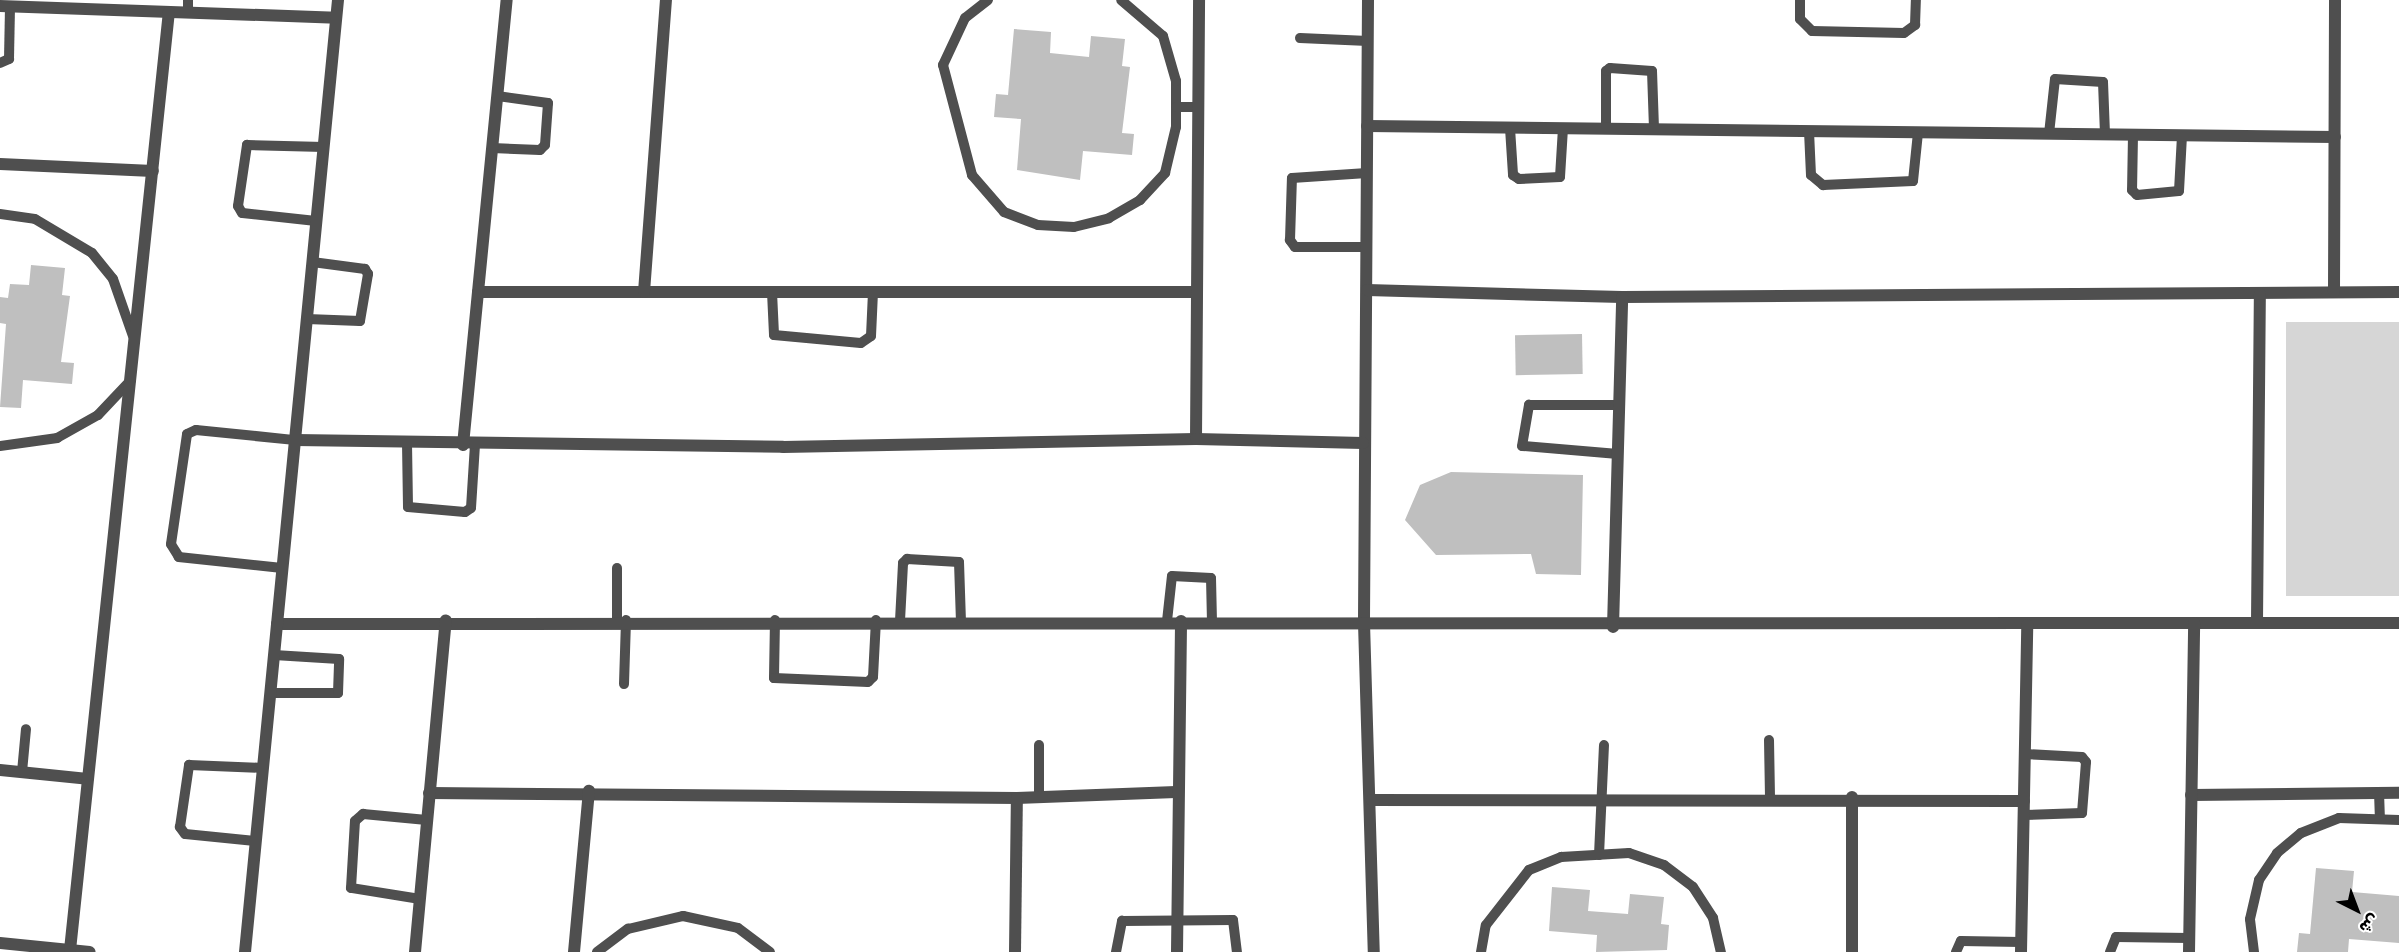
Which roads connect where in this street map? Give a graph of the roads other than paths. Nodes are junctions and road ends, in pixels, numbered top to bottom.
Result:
1 (338, 0) edge
2 (507, 0) edge
3 (666, 0) edge
4 (988, 0) edge
5 (1121, 0) edge
6 (1199, 0) edge
7 (1368, 0) edge
8 (1800, 0) edge
9 (1916, 0) edge
10 (2335, 0) edge
11 (67, 4) edge
12 (5, 6) edge
13 (188, 6) edge
14 (169, 12) junction
15 (336, 18) junction
16 (1300, 38) dead end
17 (1368, 41) junction
18 (0, 63) edge
19 (497, 96) junction
20 (1176, 107) junction
21 (1198, 107) junction
22 (1367, 126) junction
23 (1510, 128) junction
24 (1563, 128) junction
25 (1606, 129) junction
26 (1654, 129) junction
27 (1809, 131) junction
28 (1918, 132) junction
29 (2049, 134) junction
30 (2105, 135) junction
31 (2133, 135) junction
32 (2182, 135) junction
33 (2335, 137) junction
34 (324, 147) junction
35 (492, 148) junction
36 (0, 164) edge
37 (153, 171) junction
38 (1367, 173) junction
39 (0, 214) edge
40 (316, 221) junction
41 (1367, 247) junction
42 (312, 262) junction
43 (1367, 290) junction
44 (478, 292) junction
45 (644, 292) junction
46 (772, 292) junction
47 (873, 292) junction
48 (1197, 292) junction
49 (2334, 292) junction
50 (2399, 292) edge
51 (2260, 294) junction
52 (1622, 297) junction
53 (307, 319) junction
54 (135, 342) junction
55 (130, 380) junction
56 (1619, 405) junction
57 (1196, 439) junction
58 (295, 440) junction
59 (407, 443) junction
60 (1364, 443) junction
61 (469, 445) junction
62 (0, 446) edge
63 (1618, 454) junction
64 (282, 568) junction
65 (617, 568) dead end
66 (446, 620) junction
67 (621, 620) junction
68 (775, 620) junction
69 (876, 620) junction
70 (900, 621) junction
71 (961, 621) junction
72 (1167, 621) junction
73 (1181, 621) junction
74 (1212, 621) junction
75 (2257, 622) junction
76 (1364, 623) junction
77 (2193, 623) junction
78 (2399, 623) edge
79 (277, 624) junction
80 (2026, 625) junction
81 (1613, 627) junction
82 (274, 655) junction
83 (624, 684) dead end
84 (270, 693) junction
85 (26, 729) dead end
86 (1769, 740) dead end
87 (1039, 745) dead end
88 (1604, 745) dead end
89 (2024, 754) junction
90 (262, 768) junction
91 (0, 770) edge
92 (22, 772) junction
93 (88, 779) junction
94 (590, 791) junction
95 (1176, 792) junction
96 (2379, 792) junction
97 (429, 793) junction
98 (2399, 793) edge
99 (2191, 795) junction
100 (1039, 797) junction
101 (1602, 797) junction
102 (1770, 797) junction
103 (1852, 797) junction
104 (1017, 798) junction
105 (1372, 800) junction
106 (2024, 801) junction
107 (2023, 815) junction
108 (2380, 816) junction
109 (427, 820) junction
110 (2399, 820) edge
111 (255, 841) junction
112 (1599, 855) junction
113 (420, 899) junction
114 (1176, 921) junction
115 (2189, 938) junction
116 (3, 946) edge
117 (2021, 947) edge
118 (70, 950) junction
119 (90, 952) edge
120 (245, 952) edge
121 (415, 952) edge
122 (574, 952) edge
123 (597, 952) edge
124 (770, 952) edge
125 (1015, 952) edge
126 (1116, 952) edge
127 (1177, 952) edge
128 (1237, 952) edge
129 (1374, 952) edge
130 (1481, 952) edge
131 (1721, 952) edge
132 (1852, 952) edge
133 (1956, 952) edge
134 (2110, 952) edge
135 (2189, 952) edge
136 (2254, 952) edge

1 - 15 street
2 - 19 street
3 - 45 street
4 - 20 lane
5 - 20 lane
6 - 21 street
7 - 17 street
8 - 9 lane
10 - 33 street
11 - 12 street
11 - 14 street
12 - 18 lane
13 - 14 street
13 - 15 street
14 - 37 street
15 - 34 street
16 - 17 lane
17 - 22 street
19 - 35 street
19 - 35 lane
20 - 21 lane
21 - 48 street
22 - 23 street
22 - 38 street
23 - 24 street
23 - 24 lane
24 - 25 street
25 - 26 street
25 - 26 lane
26 - 27 street
27 - 28 street
27 - 28 lane
28 - 29 street
29 - 30 street
29 - 30 lane
30 - 31 street
31 - 32 street
31 - 32 lane
32 - 33 street
33 - 49 street
34 - 40 street
34 - 40 lane
35 - 44 street
36 - 37 street
37 - 54 street
38 - 41 street
38 - 41 lane
39 - 54 lane
40 - 42 street
41 - 43 street
42 - 53 street
42 - 53 lane
43 - 52 street
43 - 60 street
44 - 45 street
44 - 61 street
45 - 46 street
46 - 47 street
46 - 47 lane
47 - 48 street
48 - 57 street
49 - 50 street
49 - 51 street
51 - 52 street
51 - 75 street
52 - 56 street
53 - 58 street
54 - 55 street
55 - 62 lane
55 - 93 street
56 - 63 street
56 - 63 lane
57 - 60 street
57 - 61 street
58 - 59 street
58 - 64 street
58 - 64 lane
59 - 61 street
59 - 61 lane
60 - 76 street
63 - 81 street
64 - 79 street
65 - 67 lane
66 - 67 street
66 - 79 street
66 - 97 street
67 - 68 street
67 - 83 lane
68 - 69 street
68 - 69 lane
69 - 70 street
70 - 71 street
70 - 71 lane
71 - 72 street
72 - 73 street
72 - 74 lane
73 - 74 street
73 - 95 street
74 - 76 street
75 - 77 street
75 - 78 street
76 - 81 street
76 - 105 street
77 - 80 street
77 - 99 street
79 - 82 street
80 - 81 street
80 - 89 street
82 - 84 street
82 - 84 lane
84 - 90 street
85 - 92 lane
86 - 102 lane
87 - 100 lane
88 - 101 lane
89 - 106 street
89 - 107 lane
90 - 111 street
90 - 111 lane
91 - 92 street
92 - 93 street
93 - 118 street
94 - 97 street
94 - 104 street
94 - 122 street
95 - 100 street
95 - 114 street
96 - 98 street
96 - 99 street
96 - 108 lane
97 - 109 street
99 - 115 street
100 - 104 street
101 - 102 street
101 - 105 street
101 - 112 lane
102 - 103 street
103 - 106 street
103 - 132 street
104 - 125 street
105 - 129 street
106 - 107 street
107 - 117 street
108 - 110 lane
108 - 136 lane
109 - 113 street
109 - 113 lane
111 - 120 street
112 - 130 lane
112 - 131 lane
113 - 121 street
114 - 126 lane
114 - 127 street
114 - 128 lane
115 - 134 lane
115 - 135 street
116 - 118 street
117 - 133 lane
118 - 119 street
123 - 124 lane

